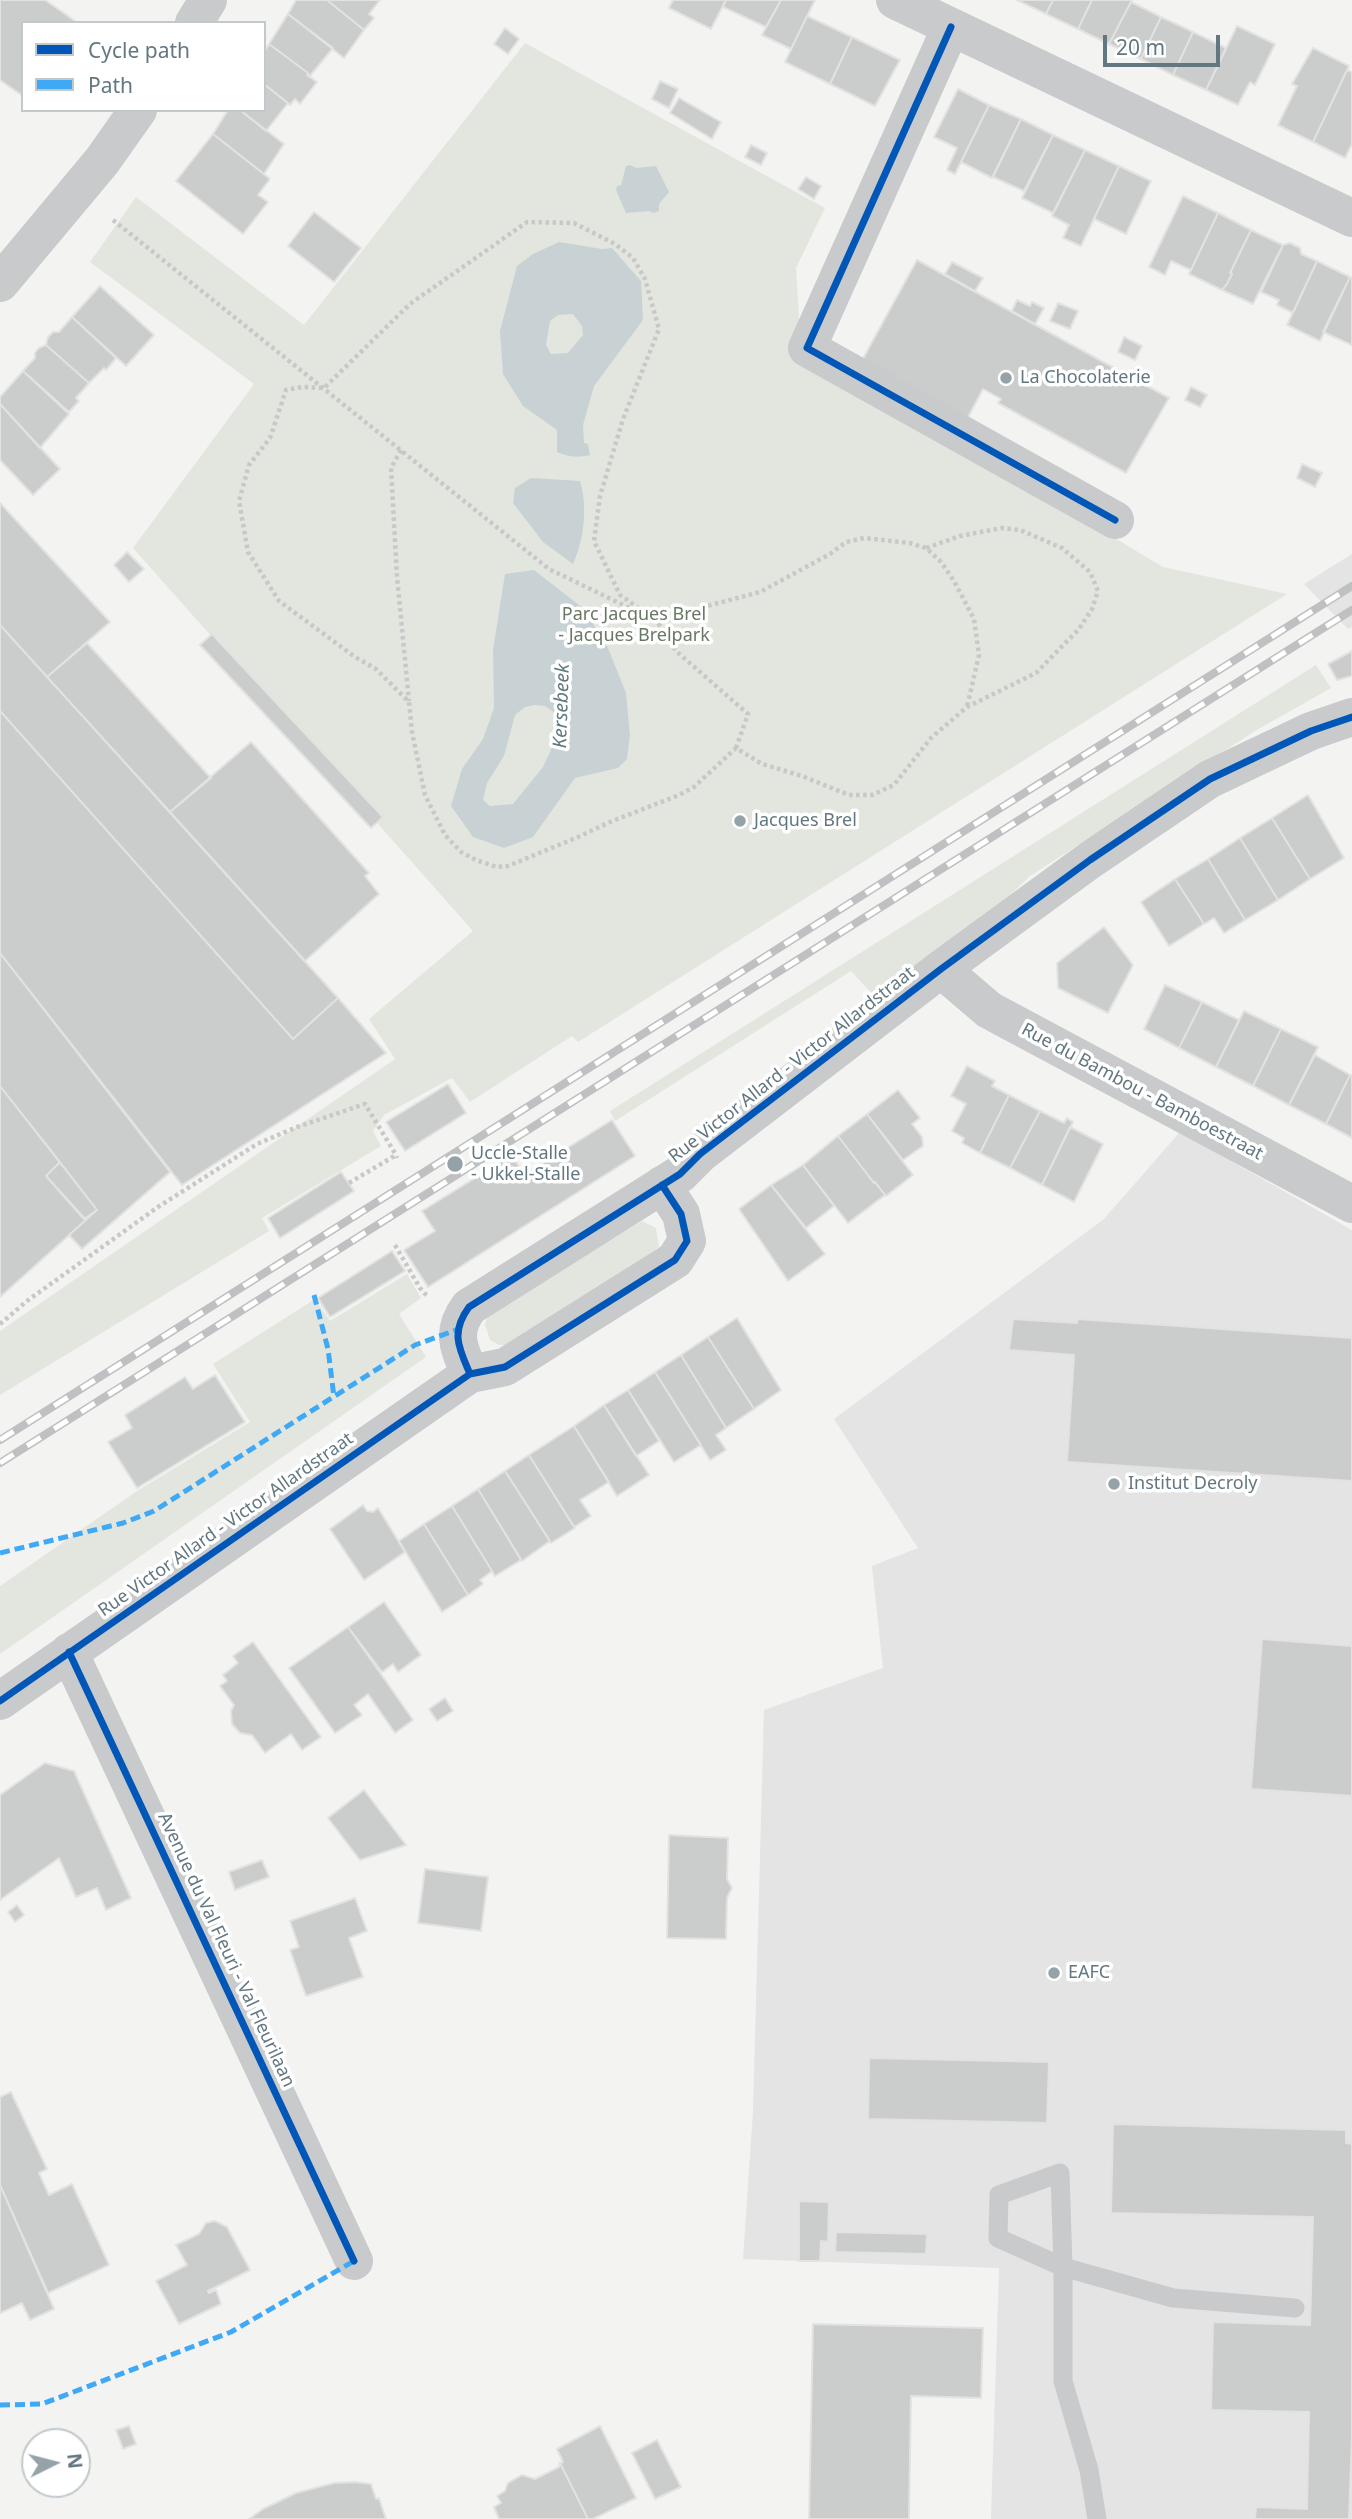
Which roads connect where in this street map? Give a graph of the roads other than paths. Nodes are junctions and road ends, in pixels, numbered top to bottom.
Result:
1 (208, 0) edge
2 (895, 0) edge
3 (195, 21) edge
4 (951, 27) junction
5 (137, 112) edge
6 (1352, 218) edge
7 (0, 283) edge
8 (1115, 520) dead end
9 (1352, 717) edge
10 (941, 969) junction
11 (662, 1185) junction
12 (1352, 1204) edge
13 (470, 1374) junction
14 (69, 1653) junction
15 (0, 1701) edge
16 (354, 2262) dead end
17 (1063, 2267) junction
18 (1295, 2308) dead end
19 (1097, 2519) edge

1 - 3 street
2 - 4 street
4 - 6 street
4 - 8 street
5 - 7 street
9 - 10 street, Rue Victor Allard - Victor Allardstraat
10 - 11 street, Rue Victor Allard - Victor Allardstraat
10 - 12 street, Rue du Bambou - Bamboestraat
11 - 13 street, Rue Victor Allard - Victor Allardstraat
11 - 13 street, Rue Victor Allard - Victor Allardstraat
13 - 14 street, Rue Victor Allard - Victor Allardstraat
14 - 15 street, Rue Victor Allard - Victor Allardstraat
14 - 16 street, Avenue du Val Fleuri - Val Fleurilaan
17 - 17 lane
17 - 18 lane
17 - 19 lane

